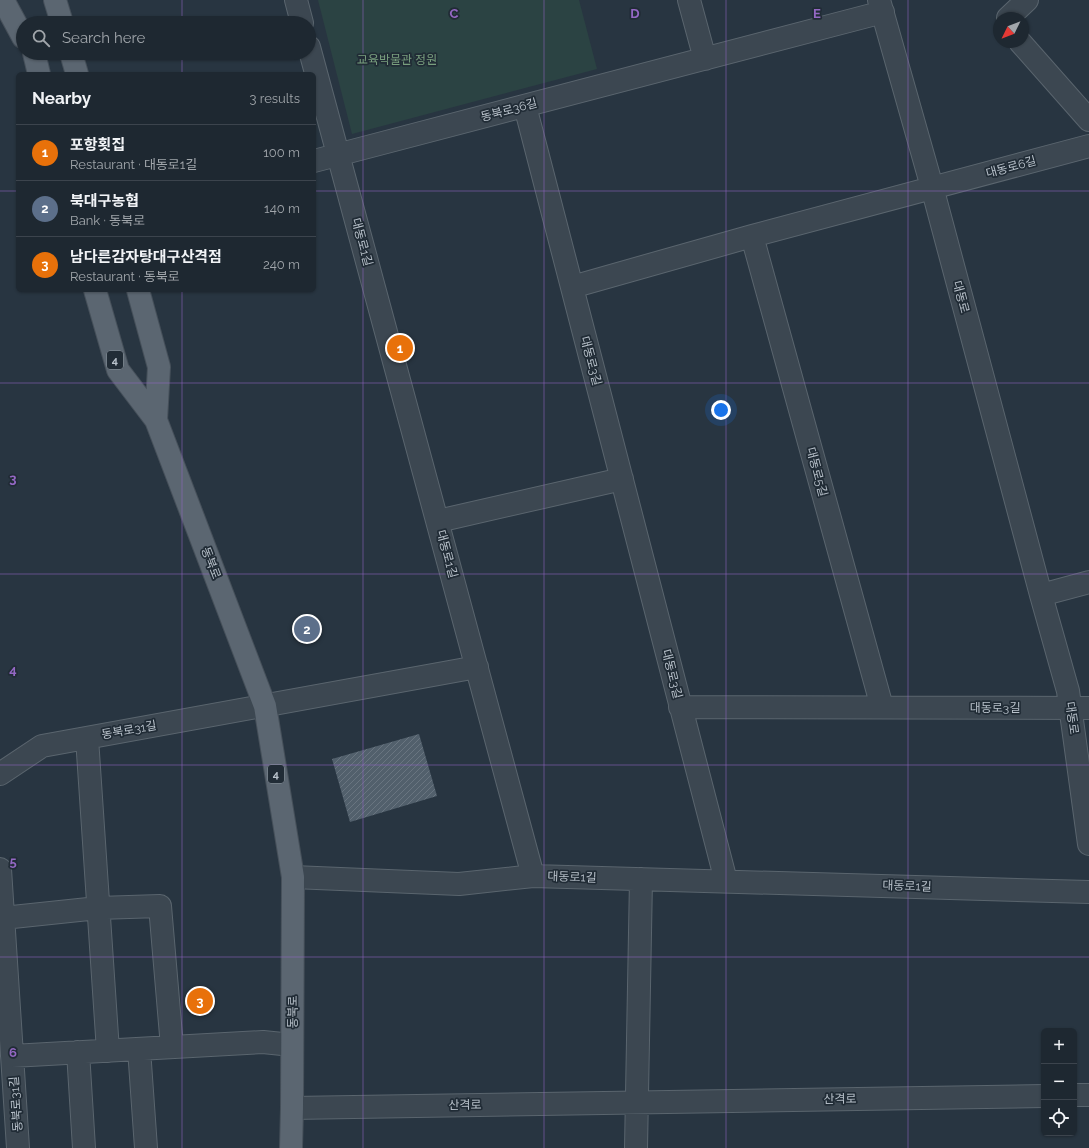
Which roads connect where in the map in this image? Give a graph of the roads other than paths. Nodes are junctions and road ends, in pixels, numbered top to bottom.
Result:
1 (3, 0) edge
2 (21, 0) edge
3 (55, 0) edge
4 (66, 0) edge
5 (296, 0) edge
6 (689, 0) edge
7 (1027, 0) edge
8 (881, 6) edge
9 (1014, 12) edge
10 (24, 16) edge
11 (60, 16) edge
12 (67, 16) edge
13 (300, 16) edge
14 (16, 24) edge
15 (1025, 48) edge
16 (705, 59) junction
17 (73, 60) edge
18 (313, 60) edge
19 (76, 72) edge
20 (316, 72) edge
21 (316, 72) edge
22 (525, 106) junction
23 (1089, 120) edge
24 (1089, 146) edge
25 (339, 155) junction
26 (316, 161) edge
27 (932, 188) junction
28 (752, 236) junction
29 (572, 287) junction
30 (96, 292) edge
31 (139, 292) edge
32 (156, 420) junction
33 (622, 479) junction
34 (438, 521) junction
35 (1089, 582) edge
36 (1041, 595) junction
37 (477, 667) junction
38 (265, 706) junction
39 (680, 707) junction
40 (882, 707) junction
41 (1080, 708) edge
42 (87, 738) junction
43 (0, 774) edge
44 (1089, 844) edge
45 (0, 869) edge
46 (533, 876) junction
47 (293, 877) junction
48 (641, 879) junction
49 (726, 881) junction
50 (1089, 892) edge
51 (98, 908) junction
52 (3, 918) junction
53 (5, 1026) edge
54 (292, 1044) junction
55 (172, 1047) junction
56 (139, 1049) junction
57 (108, 1050) junction
58 (78, 1052) junction
59 (12, 1056) junction
60 (1077, 1095) edge
61 (1089, 1095) edge
62 (1041, 1096) edge
63 (637, 1102) junction
64 (292, 1108) junction
65 (18, 1148) edge
66 (84, 1148) edge
67 (146, 1148) edge
68 (153, 1148) edge
69 (291, 1148) edge
70 (636, 1148) edge

1 - 14 main road
2 - 10 main road
3 - 11 main road
4 - 12 main road
5 - 13 street
6 - 16 street
7 - 9 street
8 - 16 street, 동북로36길
8 - 27 street, 대동로
15 - 23 street
16 - 22 street, 동북로36길
17 - 19 main road
18 - 20 street, 대동로1길
21 - 25 street, 대동로1길
22 - 25 street, 동북로36길
22 - 29 street, 대동로3길
24 - 27 street, 대동로6길
25 - 26 street, 동북로36길
25 - 34 street, 대동로1길
27 - 28 street
27 - 36 street, 대동로
28 - 29 street
28 - 40 street, 대동로5길
29 - 33 street, 대동로3길
30 - 32 main road, 동북로 / 4
31 - 32 main road, 동북로 / 4
32 - 38 main road, 동북로 / 4
33 - 34 street
33 - 39 street, 대동로3길
34 - 37 street, 대동로1길
35 - 36 street
36 - 41 street, 대동로
37 - 38 street
37 - 46 street, 대동로1길
38 - 42 street, 동북로31길
38 - 47 main road, 동북로 / 4
39 - 40 street, 대동로3길
39 - 49 street
40 - 41 street, 대동로3길
41 - 44 street, 대동로
42 - 43 street, 동북로31길
42 - 51 street
45 - 52 street, 동북로31길
46 - 47 street
46 - 48 street, 대동로1길
47 - 54 main road, 동북로 / 4
48 - 49 street, 대동로1길
48 - 63 street
49 - 50 street, 대동로1길
51 - 52 street
51 - 55 street
51 - 57 street
52 - 53 street, 동북로31길
53 - 59 street, 동북로31길
54 - 55 street
54 - 64 main road, 동북로 / 4
55 - 56 street
56 - 57 street
56 - 67 street
57 - 58 street
58 - 59 street
58 - 66 street
59 - 65 street, 동북로31길
60 - 61 street
62 - 63 street, 산격로
63 - 64 street, 산격로
63 - 70 street
64 - 69 main road, 동북로 / 4
67 - 68 street

